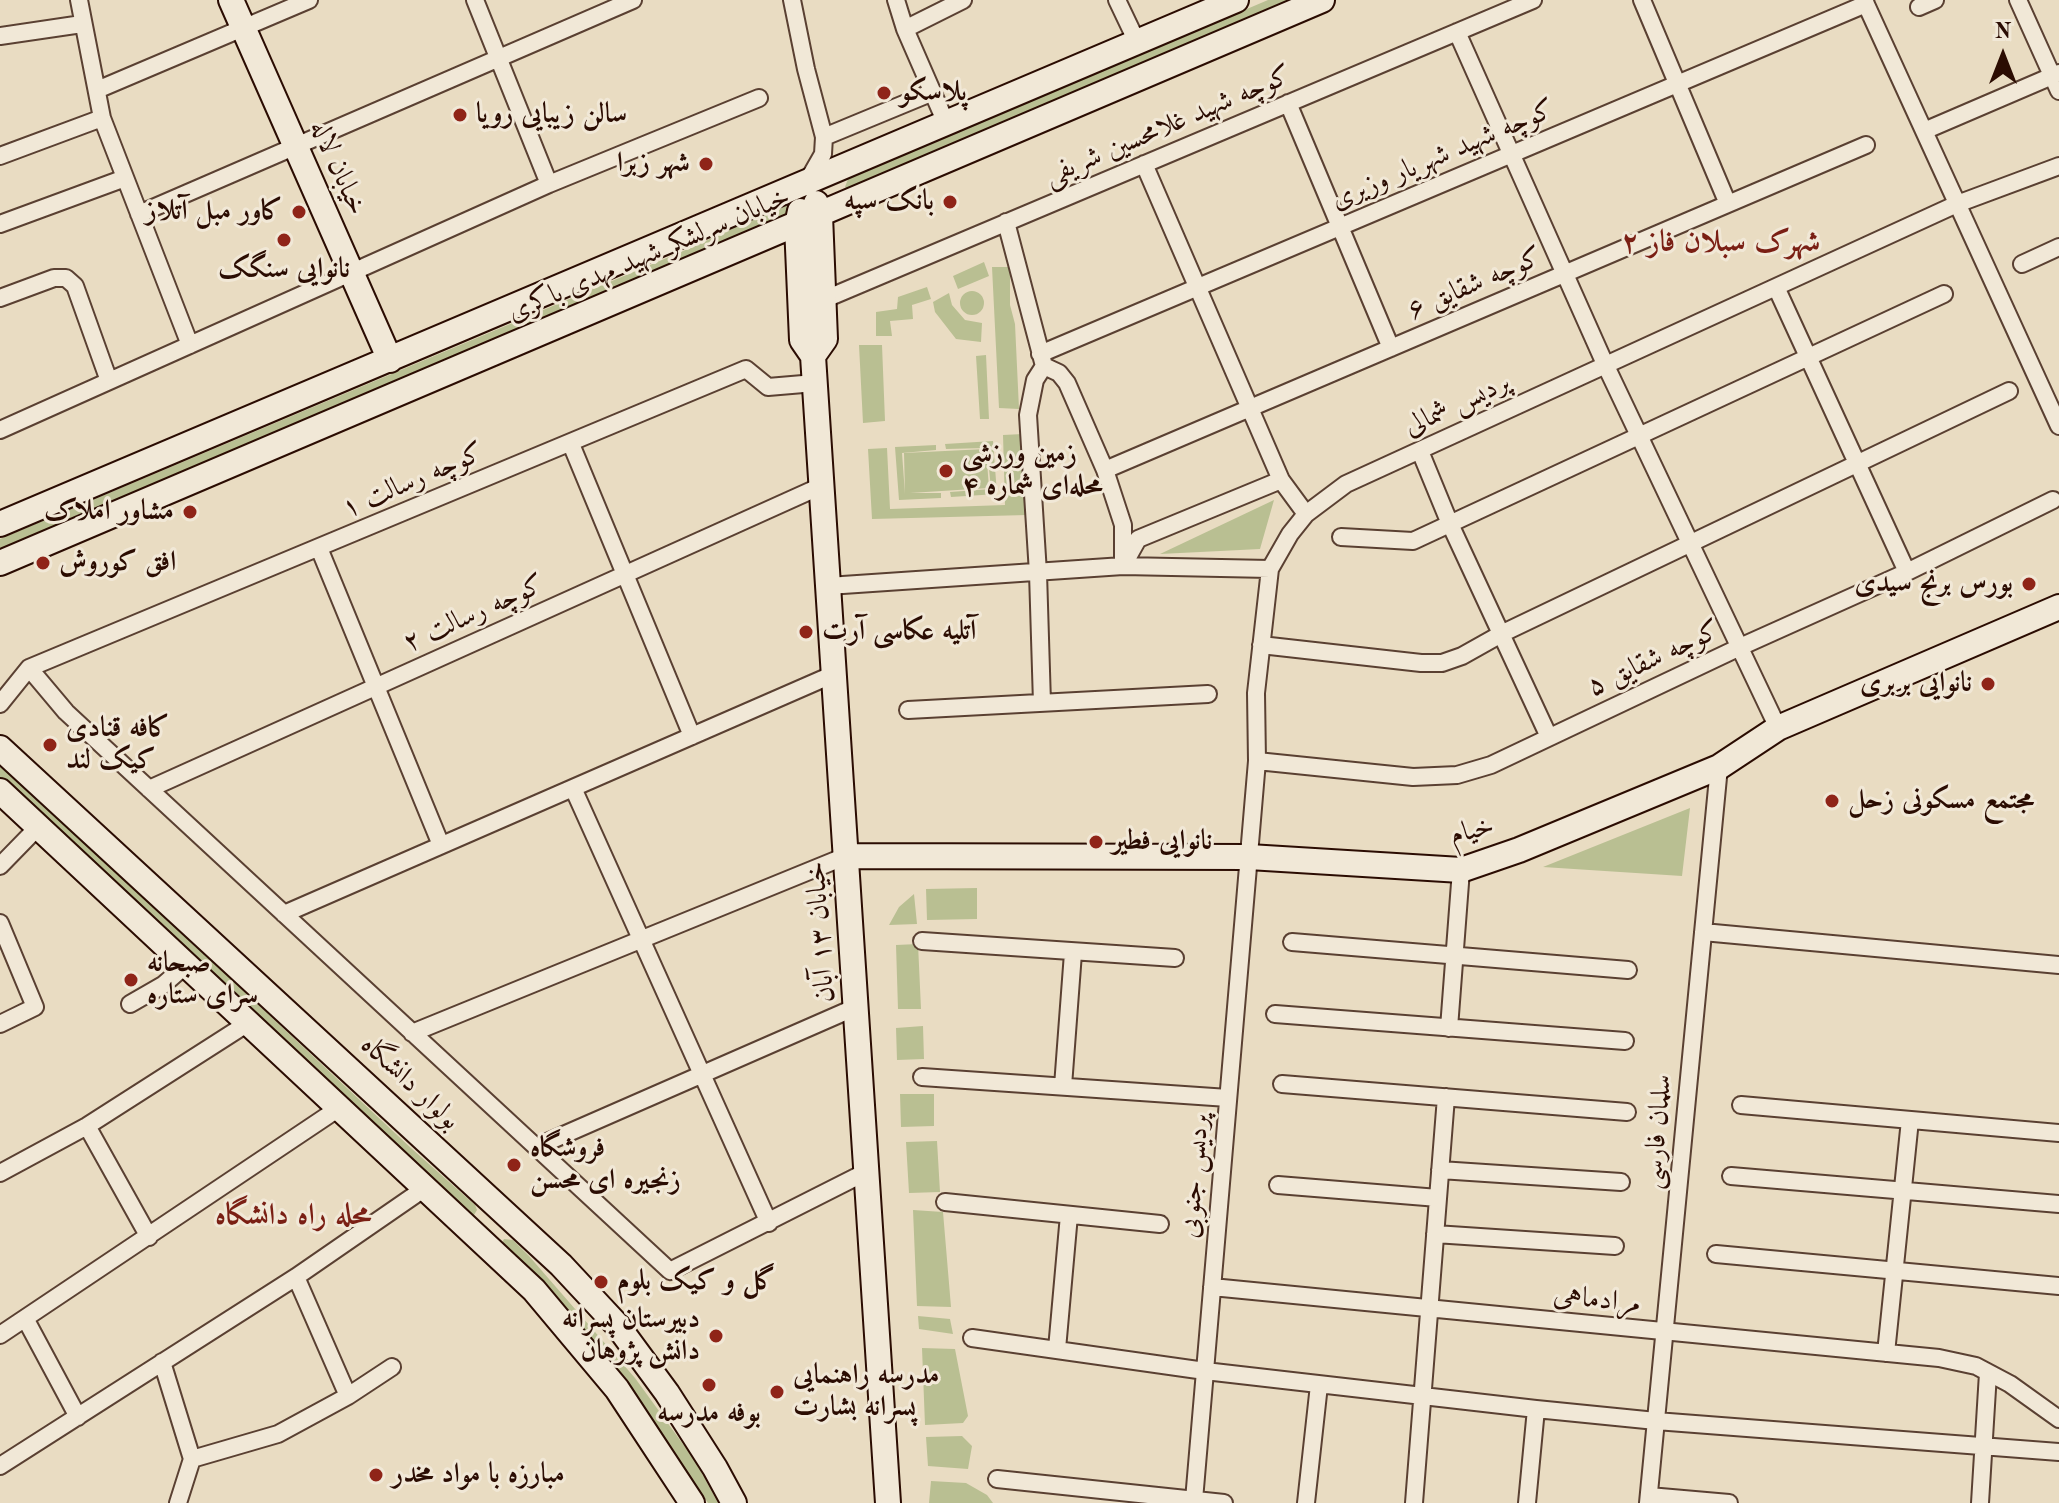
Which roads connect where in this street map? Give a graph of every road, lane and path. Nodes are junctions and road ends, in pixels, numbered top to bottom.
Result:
1 (79, 0) edge
2 (231, 0) edge
3 (309, 0) edge
4 (475, 0) edge
5 (633, 0) edge
6 (792, 0) edge
7 (896, 0) edge
8 (963, 0) edge
9 (1117, 0) edge
10 (1236, 0) edge
11 (1322, 0) edge
12 (1533, 0) edge
13 (1642, 0) edge
14 (2018, 0) edge
15 (1865, 2) edge
16 (82, 24) junction
17 (243, 28) junction
18 (905, 29) junction
19 (1457, 32) junction
20 (0, 36) edge
21 (1137, 42) junction
22 (498, 57) junction
23 (2057, 80) edge
24 (1677, 84) junction
25 (97, 90) junction
26 (933, 92) junction
27 (759, 98) dead end
28 (1288, 103) junction
29 (102, 118) junction
30 (946, 123) junction
31 (1924, 131) junction
32 (824, 137) junction
33 (1866, 145) dead end
34 (295, 146) junction
35 (1512, 154) junction
36 (0, 156) edge
37 (1144, 164) junction
38 (2059, 166) edge
39 (125, 178) junction
40 (807, 182) junction
41 (549, 184) junction
42 (1728, 204) junction
43 (1957, 204) junction
44 (139, 214) junction
45 (820, 215) junction
46 (1006, 222) junction
47 (0, 224) edge
48 (797, 225) junction
49 (1340, 227) junction
50 (2059, 247) edge
51 (2022, 264) dead end
52 (351, 273) junction
53 (1565, 274) junction
54 (1197, 287) junction
55 (1776, 287) junction
56 (1944, 294) dead end
57 (0, 298) edge
58 (823, 300) junction
59 (190, 345) junction
60 (1391, 348) junction
61 (813, 356) junction
62 (1809, 357) junction
63 (390, 360) junction
64 (1042, 360) junction
65 (1605, 364) junction
66 (109, 381) junction
67 (815, 383) junction
68 (2009, 391) dead end
69 (1249, 409) junction
70 (2059, 426) edge
71 (0, 430) edge
72 (1640, 436) junction
73 (571, 444) junction
74 (1420, 451) junction
75 (1857, 463) junction
76 (1105, 470) junction
77 (1281, 480) junction
78 (821, 486) junction
79 (2053, 500) dead end
80 (1306, 514) junction
81 (0, 524) edge
82 (1450, 524) junction
83 (1341, 537) dead end
84 (1691, 543) junction
85 (319, 548) junction
86 (0, 563) edge
87 (1123, 566) junction
88 (1270, 569) junction
89 (1907, 572) junction
90 (1038, 573) junction
91 (625, 575) junction
92 (828, 586) junction
93 (2059, 607) edge
94 (1503, 633) junction
95 (1261, 645) junction
96 (1740, 647) junction
97 (29, 668) junction
98 (834, 674) junction
99 (376, 687) junction
100 (1208, 694) dead end
101 (1042, 703) junction
102 (0, 704) edge
103 (908, 710) dead end
104 (1778, 728) junction
105 (692, 736) junction
106 (1549, 737) junction
107 (0, 748) edge
108 (1257, 761) junction
109 (1719, 767) junction
110 (573, 788) junction
111 (149, 789) junction
112 (0, 791) edge
113 (38, 827) junction
114 (441, 845) junction
115 (846, 856) junction
116 (1249, 857) junction
117 (0, 866) edge
118 (1461, 870) junction
119 (284, 914) junction
120 (0, 923) edge
121 (1703, 932) junction
122 (641, 940) junction
123 (922, 941) dead end
124 (1292, 942) dead end
125 (1073, 953) junction
126 (1454, 956) junction
127 (1175, 958) dead end
128 (186, 965) junction
129 (2059, 965) edge
130 (1628, 970) dead end
131 (130, 1004) dead end
132 (856, 1007) junction
133 (1275, 1014) dead end
134 (248, 1023) junction
135 (0, 1024) edge
136 (1449, 1028) junction
137 (412, 1033) junction
138 (1625, 1041) dead end
139 (702, 1074) junction
140 (922, 1077) dead end
141 (1282, 1084) dead end
142 (1063, 1086) junction
143 (1446, 1097) junction
144 (1228, 1098) junction
145 (1741, 1105) dead end
146 (339, 1108) junction
147 (1627, 1112) dead end
148 (1910, 1120) junction
149 (87, 1126) junction
150 (2059, 1133) edge
151 (536, 1147) junction
152 (1440, 1170) junction
153 (866, 1172) junction
154 (0, 1173) edge
155 (1731, 1176) dead end
156 (1621, 1182) dead end
157 (1278, 1185) dead end
158 (425, 1188) junction
159 (1902, 1192) junction
160 (1438, 1198) junction
161 (945, 1202) dead end
162 (495, 1203) junction
163 (2059, 1204) edge
164 (1069, 1215) junction
165 (769, 1223) junction
166 (1160, 1224) dead end
167 (470, 1231) junction
168 (1435, 1234) junction
169 (149, 1237) junction
170 (1615, 1246) dead end
171 (1716, 1254) dead end
172 (1895, 1270) junction
173 (296, 1277) junction
174 (2059, 1286) edge
175 (1212, 1287) junction
176 (1429, 1310) junction
177 (26, 1320) junction
178 (1664, 1333) junction
179 (0, 1335) edge
180 (972, 1338) dead end
181 (1057, 1349) junction
182 (1886, 1353) junction
183 (162, 1362) junction
184 (392, 1367) dead end
185 (1982, 1370) junction
186 (1205, 1371) junction
187 (1319, 1385) junction
188 (348, 1396) junction
189 (1423, 1396) junction
190 (1536, 1409) junction
191 (78, 1417) junction
192 (2059, 1419) edge
193 (1656, 1421) junction
194 (1984, 1446) junction
195 (2059, 1452) edge
196 (192, 1459) junction
197 (0, 1466) edge
198 (997, 1479) dead end
199 (1194, 1500) junction
200 (1648, 1500) edge
201 (178, 1503) edge
202 (692, 1503) edge
203 (734, 1503) edge
204 (888, 1503) edge
205 (1224, 1503) edge
206 (1306, 1503) edge
207 (1414, 1503) edge
208 (1527, 1503) edge
209 (1729, 1503) edge
210 (1980, 1503) edge

1 - 16 street
2 - 17 main road, خیابان لاله
3 - 17 street
4 - 22 street
5 - 22 street
6 - 32 street
7 - 18 street
8 - 18 street
9 - 21 street
10 - 21 main road, خیابان سرلشکر شهید مهدی باکری
11 - 45 main road, خیابان سرلشکر شهید مهدی باکری
12 - 19 street, کوچه شهید غلامحسین شریفی
13 - 24 street
14 - 23 street
15 - 24 street, کوچه شهید شهریار وزیری
15 - 31 street
16 - 20 street
16 - 25 street
17 - 25 street
17 - 34 main road, خیابان لاله
18 - 26 street
19 - 28 street, کوچه شهید غلامحسین شریفی
19 - 35 street
21 - 30 main road, خیابان سرلشکر شهید مهدی باکری
22 - 34 street
22 - 41 street
23 - 31 street
24 - 35 street, کوچه شهید شهریار وزیری
24 - 42 street
25 - 29 street
26 - 30 street
26 - 32 street
27 - 41 street
28 - 37 street, کوچه شهید غلامحسین شریفی
28 - 49 street
29 - 36 street
29 - 39 street
30 - 40 main road, خیابان سرلشکر شهید مهدی باکری
31 - 43 street
32 - 40 street
33 - 42 street, کوچه شقایق ۶
34 - 44 street
34 - 52 main road, خیابان لاله
35 - 49 street, کوچه شهید شهریار وزیری
35 - 53 street
37 - 46 street, کوچه شهید غلامحسین شریفی
37 - 54 street
38 - 43 street, پردیس شمالی
39 - 44 street
39 - 47 street
40 - 45 main road, خیابان ۱۳ آبان
40 - 48 main road, خیابان ۱۳ آبان
40 - 63 main road, خیابان سرلشکر شهید مهدی باکری
41 - 52 street
42 - 53 street, کوچه شقایق ۶
43 - 55 street, پردیس شمالی
43 - 70 street
44 - 59 street
45 - 48 main road, خیابان سرلشکر شهید مهدی باکری
45 - 58 main road, خیابان ۱۳ آبان
46 - 58 street, کوچه شهید غلامحسین شریفی
46 - 64 street
48 - 61 main road, خیابان ۱۳ آبان
48 - 86 main road, خیابان سرلشکر شهید مهدی باکری
49 - 54 street, کوچه شهید شهریار وزیری
49 - 60 street
50 - 51 street
52 - 59 street
52 - 63 main road, خیابان لاله
53 - 60 street, کوچه شقایق ۶
53 - 65 street
54 - 64 street, کوچه شهید شهریار وزیری
54 - 69 street
55 - 62 street
55 - 65 street, پردیس شمالی
56 - 62 street
57 - 66 street
58 - 61 main road, خیابان ۱۳ آبان
59 - 66 street
60 - 69 street, کوچه شقایق ۶
61 - 67 main road, خیابان ۱۳ آبان
62 - 72 street
62 - 75 street
63 - 81 main road, خیابان سرلشکر شهید مهدی باکری
64 - 76 street
64 - 90 street
65 - 72 street
65 - 74 street, پردیس شمالی
66 - 71 street
67 - 73 street, کوچه رسالت ۱
67 - 78 main road, خیابان ۱۳ آبان
68 - 75 street
69 - 76 street, کوچه شقایق ۶
69 - 77 street
72 - 82 street
72 - 84 street
73 - 85 street, کوچه رسالت ۱
73 - 91 street
74 - 80 street, پردیس شمالی
74 - 82 street
75 - 84 street
75 - 89 street
76 - 87 street
77 - 80 street
77 - 87 street
78 - 91 street, کوچه رسالت ۲
78 - 92 main road, خیابان ۱۳ آبان
79 - 89 street, کوچه شقایق ۵
80 - 88 street, پردیس شمالی
82 - 83 street
82 - 94 street
84 - 94 street
84 - 96 street
85 - 97 street, کوچه رسالت ۱
85 - 99 street
87 - 88 street
87 - 90 street
88 - 95 street, پردیس شمالی
89 - 96 street, کوچه شقایق ۵
90 - 92 street
90 - 101 street
91 - 99 street, کوچه رسالت ۲
91 - 105 street
92 - 98 main road, خیابان ۱۳ آبان
93 - 104 main road, خیام
94 - 95 street
94 - 106 street
95 - 108 street, پردیس شمالی
96 - 104 street
96 - 106 street, کوچه شقایق ۵
97 - 102 street
97 - 111 street
98 - 105 street
98 - 115 main road, خیابان ۱۳ آبان
99 - 111 street, کوچه رسالت ۲
99 - 114 street
100 - 101 street
101 - 103 street
104 - 109 main road, خیام
105 - 110 street
106 - 108 street, کوچه شقایق ۵
107 - 162 main road, بولوار دانشگاه
108 - 116 street, پردیس شمالی
109 - 118 main road, خیام
109 - 121 street, سلمان فارسی
110 - 114 street
110 - 122 street
111 - 119 street
112 - 113 main road
113 - 117 street
113 - 128 main road
114 - 119 street
115 - 116 main road, خیام
115 - 122 street
115 - 132 main road, خیابان ۱۳ آبان
116 - 118 main road, خیام
116 - 144 street, پردیس جنوبی
118 - 126 street
119 - 137 street
120 - 135 street
121 - 129 street
121 - 178 street, سلمان فارسی
122 - 137 street
122 - 139 street
123 - 125 street
124 - 126 street
125 - 127 street
125 - 142 street
126 - 130 street
126 - 136 street
128 - 131 street
128 - 134 main road
132 - 139 street
132 - 153 main road, خیابان ۱۳ آبان
133 - 136 street
134 - 146 main road
134 - 149 street
136 - 138 street
137 - 151 street
139 - 151 street
139 - 165 street
140 - 142 street
141 - 143 street
142 - 144 street
143 - 147 street
143 - 152 street
144 - 175 street, پردیس جنوبی
145 - 148 street
146 - 158 main road
146 - 169 street
148 - 150 street
148 - 159 street
149 - 154 street
149 - 169 street
151 - 165 street
152 - 156 street
152 - 160 street
153 - 165 street
153 - 204 main road, خیابان ۱۳ آبان
155 - 159 street
157 - 160 street
158 - 167 main road
158 - 173 street
159 - 163 street
159 - 172 street
160 - 168 street
161 - 164 street
162 - 167 main road
162 - 203 main road, بولوار دانشگاه
164 - 166 street
164 - 181 street
167 - 202 main road
168 - 170 street
168 - 176 street
169 - 177 street
171 - 172 street
172 - 174 street
172 - 182 street
173 - 183 street
173 - 188 street
175 - 176 street, مرادماهی
175 - 186 street, پردیس جنوبی
176 - 178 street, مرادماهی
176 - 189 street
177 - 179 street
177 - 191 street
178 - 182 street, مرادماهی
178 - 193 street, سلمان فارسی
180 - 181 street
181 - 186 street
182 - 185 street, مرادماهی
183 - 191 street
183 - 196 street
184 - 188 street
185 - 192 street, مرادماهی
185 - 194 street
186 - 187 street
186 - 199 street, پردیس جنوبی
187 - 189 street
187 - 206 street
188 - 196 street
189 - 190 street
189 - 207 street
190 - 193 street
190 - 208 street
191 - 197 street
193 - 194 street
193 - 200 street, سلمان فارسی
194 - 195 street
194 - 210 street
196 - 201 street
198 - 199 street
199 - 205 street
200 - 209 street

